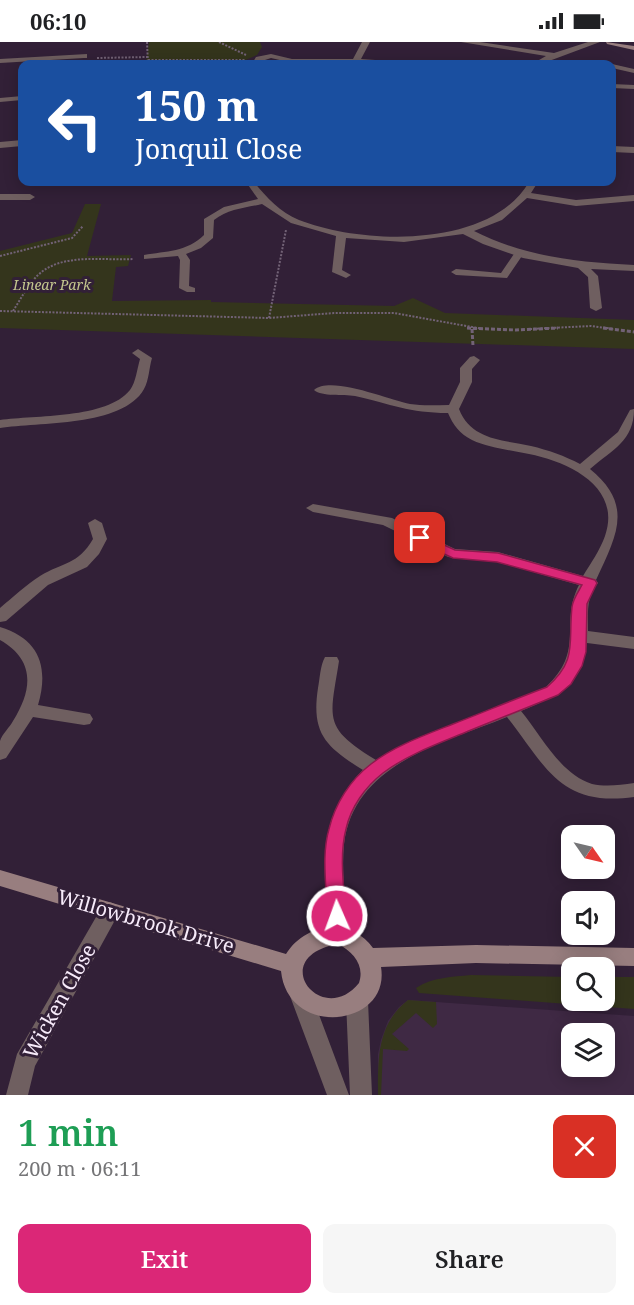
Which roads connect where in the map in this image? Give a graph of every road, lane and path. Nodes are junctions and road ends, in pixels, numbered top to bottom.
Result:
1 (147, 42) edge
2 (219, 42) edge
3 (366, 42) edge
4 (596, 42) edge
5 (610, 42) edge
6 (469, 43) edge
7 (515, 45) edge
8 (634, 48) edge
9 (466, 53) dead end
10 (554, 55) junction
11 (84, 56) joint
12 (148, 58) junction
13 (621, 58) dead end
14 (204, 60) edge
15 (255, 60) edge
16 (262, 60) edge
17 (284, 60) edge
18 (357, 60) edge
19 (544, 60) edge
20 (616, 60) edge
21 (0, 61) edge
22 (616, 66) edge
23 (634, 71) edge
24 (616, 86) edge
25 (634, 87) edge
26 (18, 98) edge
27 (0, 100) edge
28 (18, 143) edge
29 (0, 145) edge
30 (616, 149) edge
31 (634, 150) edge
32 (253, 186) edge
33 (531, 186) edge
34 (525, 195) junction
35 (0, 197) edge
36 (14, 197) junction
37 (30, 197) dead end
38 (634, 198) edge
39 (264, 201) junction
40 (10, 209) dead end
41 (293, 220) junction
42 (83, 226) dead end
43 (465, 231) junction
44 (341, 234) junction
45 (180, 252) junction
46 (519, 254) junction
47 (0, 256) edge
48 (148, 257) joint
49 (581, 265) junction
50 (634, 268) edge
51 (456, 272) dead end
52 (346, 275) dead end
53 (191, 290) dead end
54 (596, 308) dead end
55 (0, 311) edge
56 (13, 312) junction
57 (269, 318) junction
58 (634, 332) edge
59 (138, 352) dead end
60 (474, 360) dead end
61 (320, 390) dead end
62 (453, 409) junction
63 (634, 413) edge
64 (0, 424) edge
65 (582, 470) junction
66 (313, 508) dead end
67 (95, 523) dead end
68 (590, 583) junction
69 (0, 617) edge
70 (0, 633) edge
71 (580, 636) junction
72 (634, 643) edge
73 (331, 661) dead end
74 (510, 709) junction
75 (29, 710) junction
76 (84, 719) dead end
77 (0, 753) edge
78 (376, 769) junction
79 (634, 790) edge
80 (0, 878) edge
81 (110, 911) junction
82 (338, 935) junction
83 (634, 957) edge
84 (369, 958) junction
85 (292, 965) junction
86 (301, 996) junction
87 (357, 1001) junction
88 (17, 1095) edge
89 (339, 1095) edge
90 (361, 1095) edge

1 - 12 path
2 - 15 path
3 - 18 street
4 - 10 street
5 - 8 street
6 - 7 street
6 - 9 street
7 - 10 street
10 - 19 street
11 - 12 path
11 - 21 street
12 - 14 path
13 - 20 street
16 - 17 street
22 - 23 street
24 - 25 street
26 - 27 street
28 - 29 street
30 - 31 street
32 - 39 street
33 - 34 street
34 - 38 street
34 - 43 street
35 - 36 street
36 - 37 street
36 - 40 street
39 - 41 street
39 - 45 street
41 - 44 street
41 - 57 path
42 - 47 path
43 - 44 street
43 - 46 street
44 - 52 street
45 - 48 street
45 - 53 street
46 - 49 street
46 - 51 lane
48 - 56 path
49 - 50 street
49 - 54 street
55 - 56 path
56 - 57 path
57 - 58 path
59 - 64 street
60 - 62 street
61 - 62 street
62 - 65 street
63 - 65 street
65 - 68 street
66 - 68 street
67 - 69 street
68 - 71 street
70 - 75 street
71 - 72 street
71 - 74 street
73 - 78 street
74 - 78 street
74 - 79 street
75 - 76 street
75 - 77 street
78 - 82 street
80 - 81 street, Willowbrook Drive
81 - 85 street, Willowbrook Drive
81 - 88 street, Wicken Close
82 - 84 street
82 - 85 street
83 - 84 street
84 - 87 street
85 - 86 street
86 - 87 street
86 - 89 street
87 - 90 street

